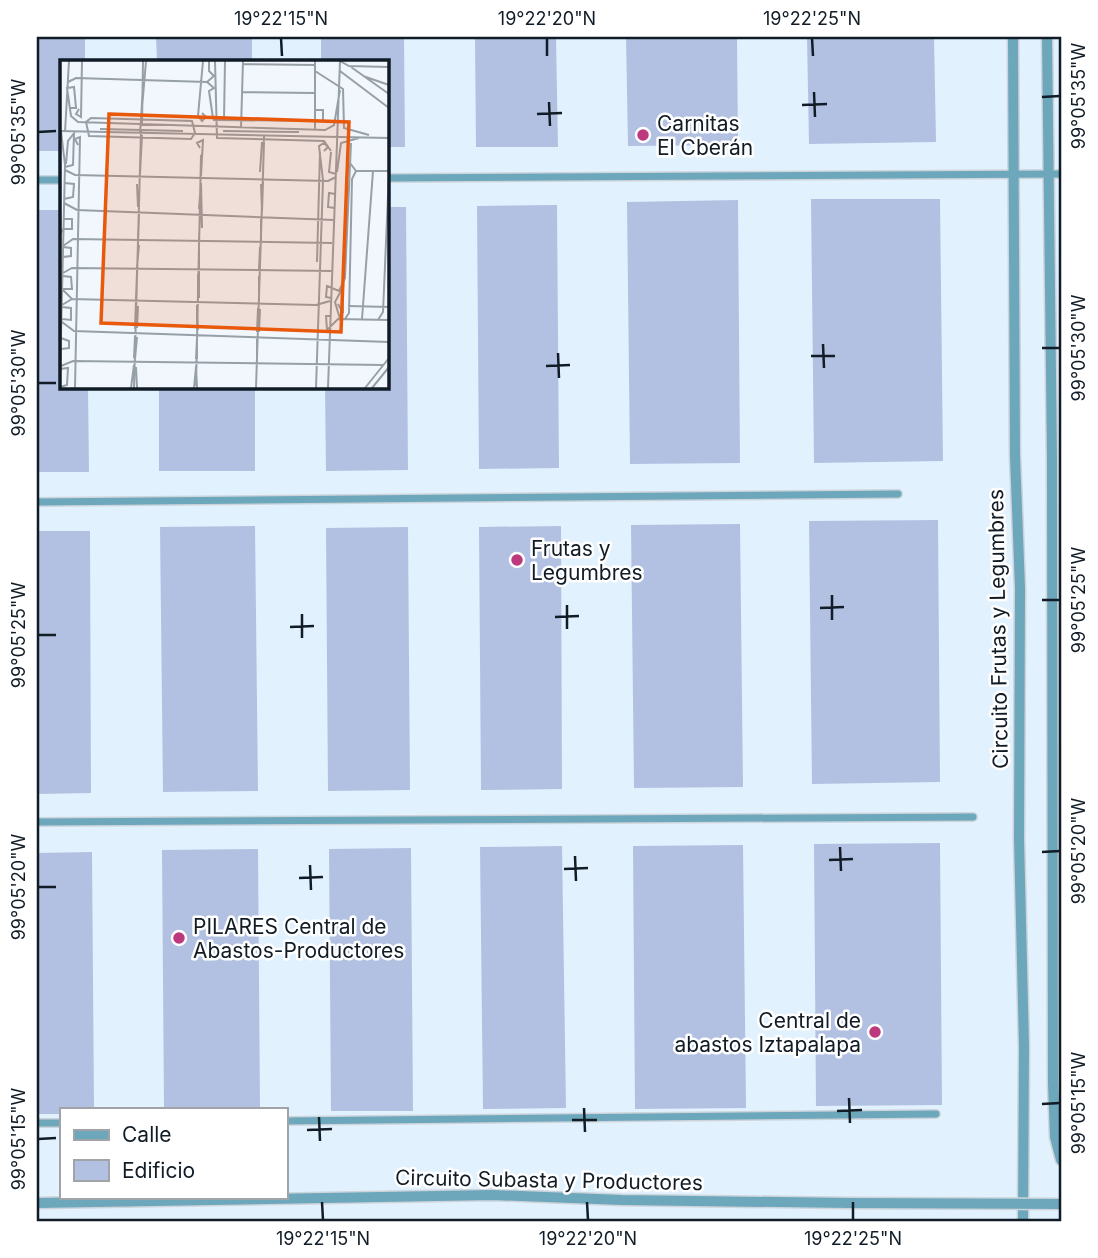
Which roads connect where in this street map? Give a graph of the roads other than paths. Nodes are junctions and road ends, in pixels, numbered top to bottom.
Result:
1 (1013, 37) edge
2 (1047, 37) edge
3 (1015, 174) junction
4 (1049, 174) junction
5 (1061, 174) edge
6 (388, 178) edge
7 (37, 180) edge
8 (60, 180) edge
9 (898, 494) dead end
10 (37, 502) edge
11 (973, 817) dead end
12 (37, 822) edge
13 (936, 1114) dead end
14 (287, 1121) edge
15 (37, 1123) edge
16 (60, 1123) edge
17 (1061, 1160) edge
18 (37, 1203) edge
19 (1061, 1205) edge
20 (1023, 1221) edge

1 - 3 street, Circuito Frutas y Legumbres
2 - 4 street
3 - 4 street
3 - 6 street
3 - 20 street, Circuito Frutas y Legumbres
4 - 5 street
4 - 17 street
7 - 8 street
9 - 10 street
11 - 12 street
13 - 14 street
15 - 16 street
18 - 19 street, Circuito Subasta y Productores, bridge

